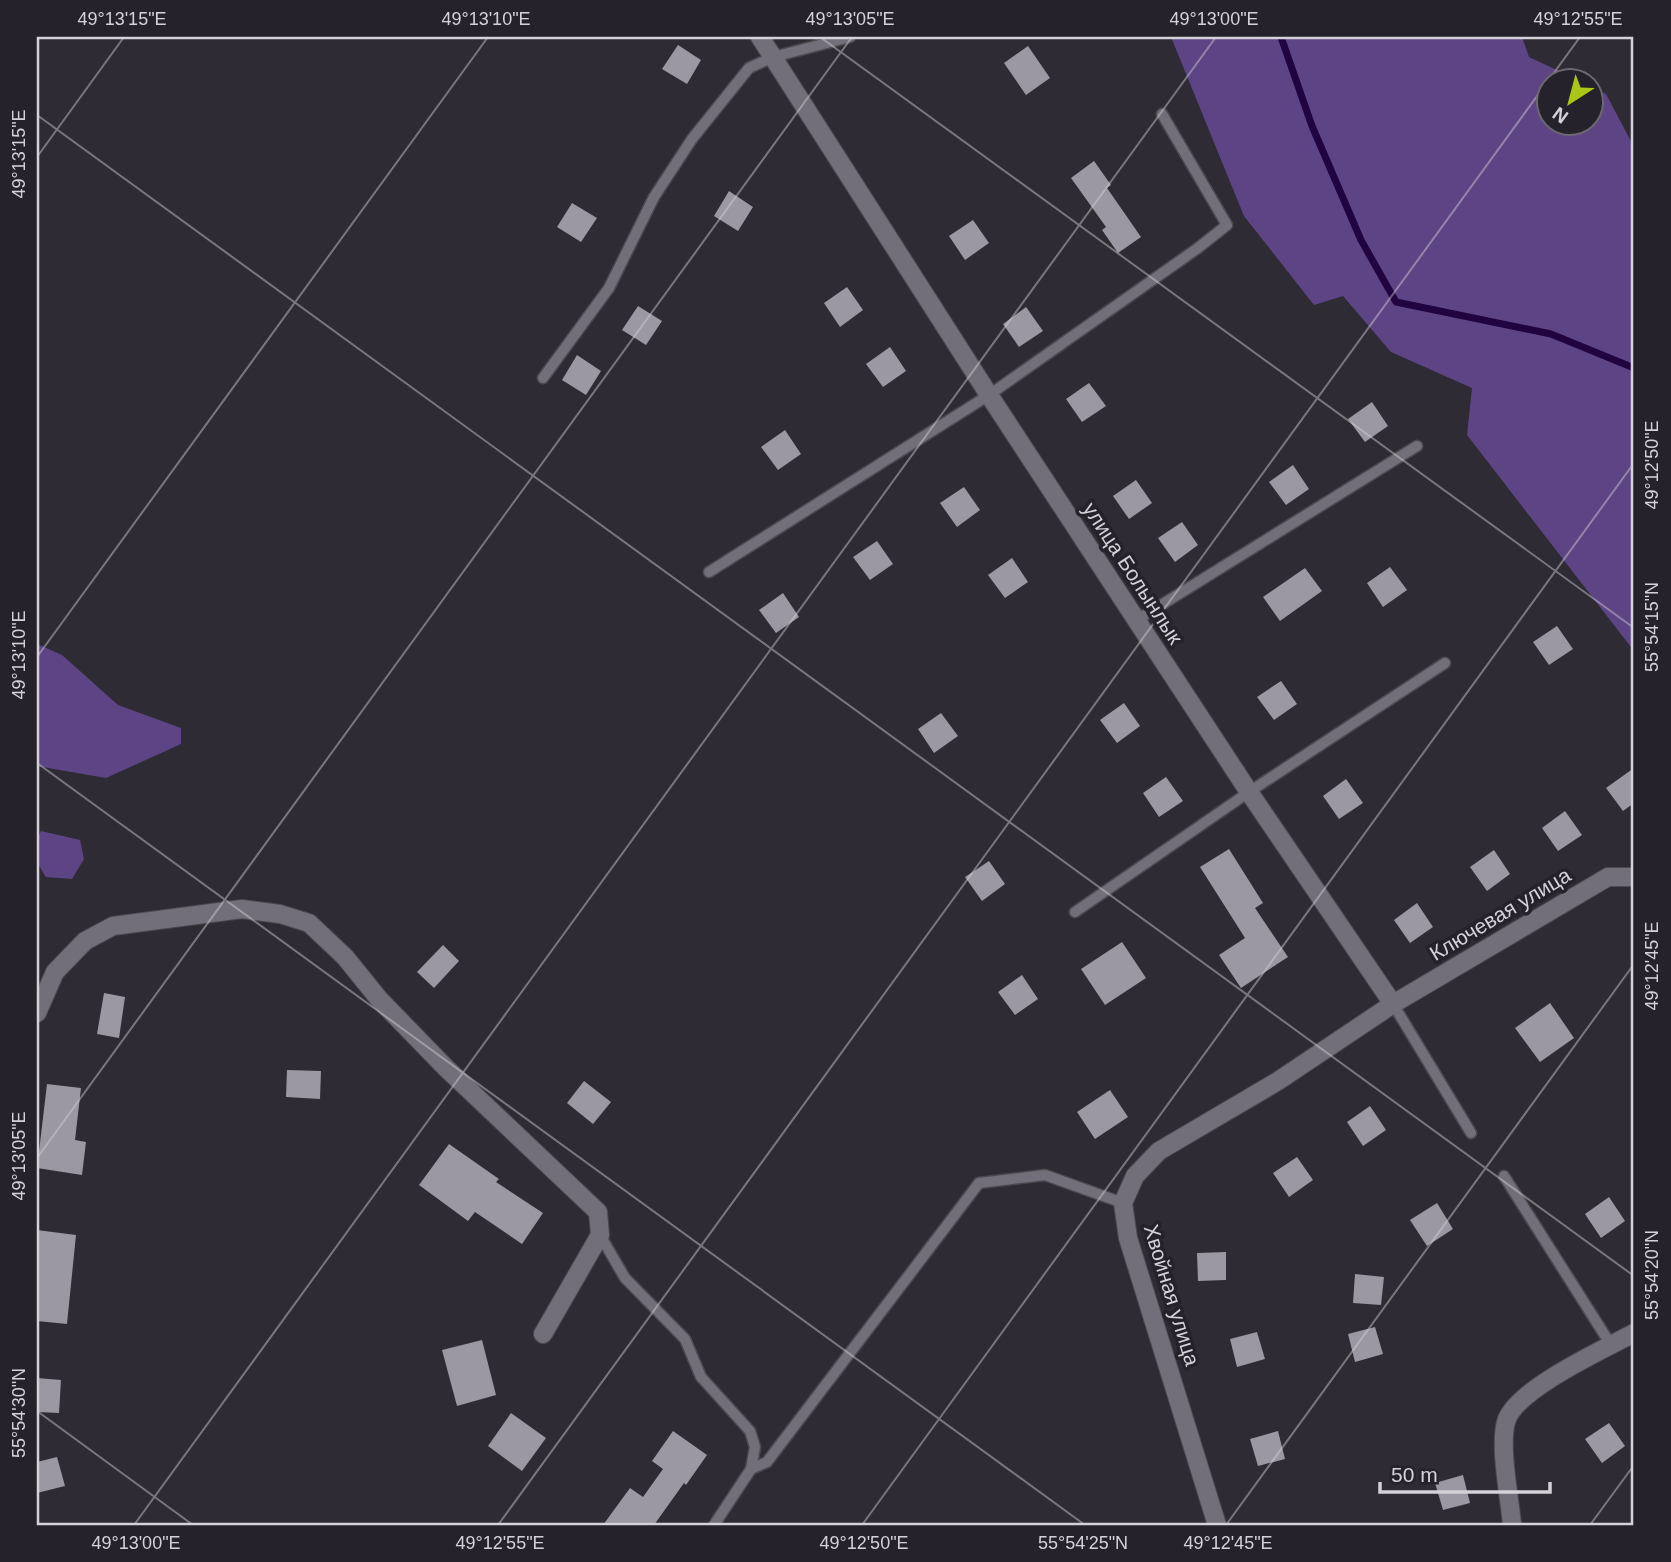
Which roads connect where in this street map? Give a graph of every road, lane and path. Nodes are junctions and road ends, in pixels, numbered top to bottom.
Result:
1 (760, 37) edge
2 (850, 37) edge
3 (773, 57) junction
4 (1162, 114) dead end
5 (543, 378) dead end
6 (989, 395) junction
7 (1417, 446) dead end
8 (709, 572) dead end
9 (1137, 620) junction
10 (1445, 663) dead end
11 (1249, 792) junction
12 (1634, 877) edge
13 (1075, 912) dead end
14 (1394, 1004) junction
15 (37, 1013) edge
16 (1471, 1133) dead end
17 (1504, 1176) dead end
18 (1123, 1203) junction
19 (600, 1235) junction
20 (1634, 1333) edge
21 (543, 1334) dead end
22 (1611, 1345) junction
23 (751, 1469) junction
24 (714, 1525) edge
25 (1217, 1525) edge
26 (1512, 1525) edge

1 - 3 street, улица Болынлык
2 - 3 lane
3 - 5 lane
3 - 6 street, улица Болынлык
4 - 6 lane
6 - 8 lane
6 - 9 street, улица Болынлык
7 - 9 lane
9 - 11 street, улица Болынлык
10 - 11 lane
11 - 13 lane
11 - 14 street, улица Болынлык
12 - 14 street, Ключевая улица
14 - 16 lane, улица Болынлык
14 - 18 street, Хвойная улица
15 - 19 street
17 - 22 lane
18 - 23 lane
18 - 25 street, Хвойная улица
19 - 21 street
19 - 23 lane
20 - 22 street
22 - 26 street
23 - 24 lane

